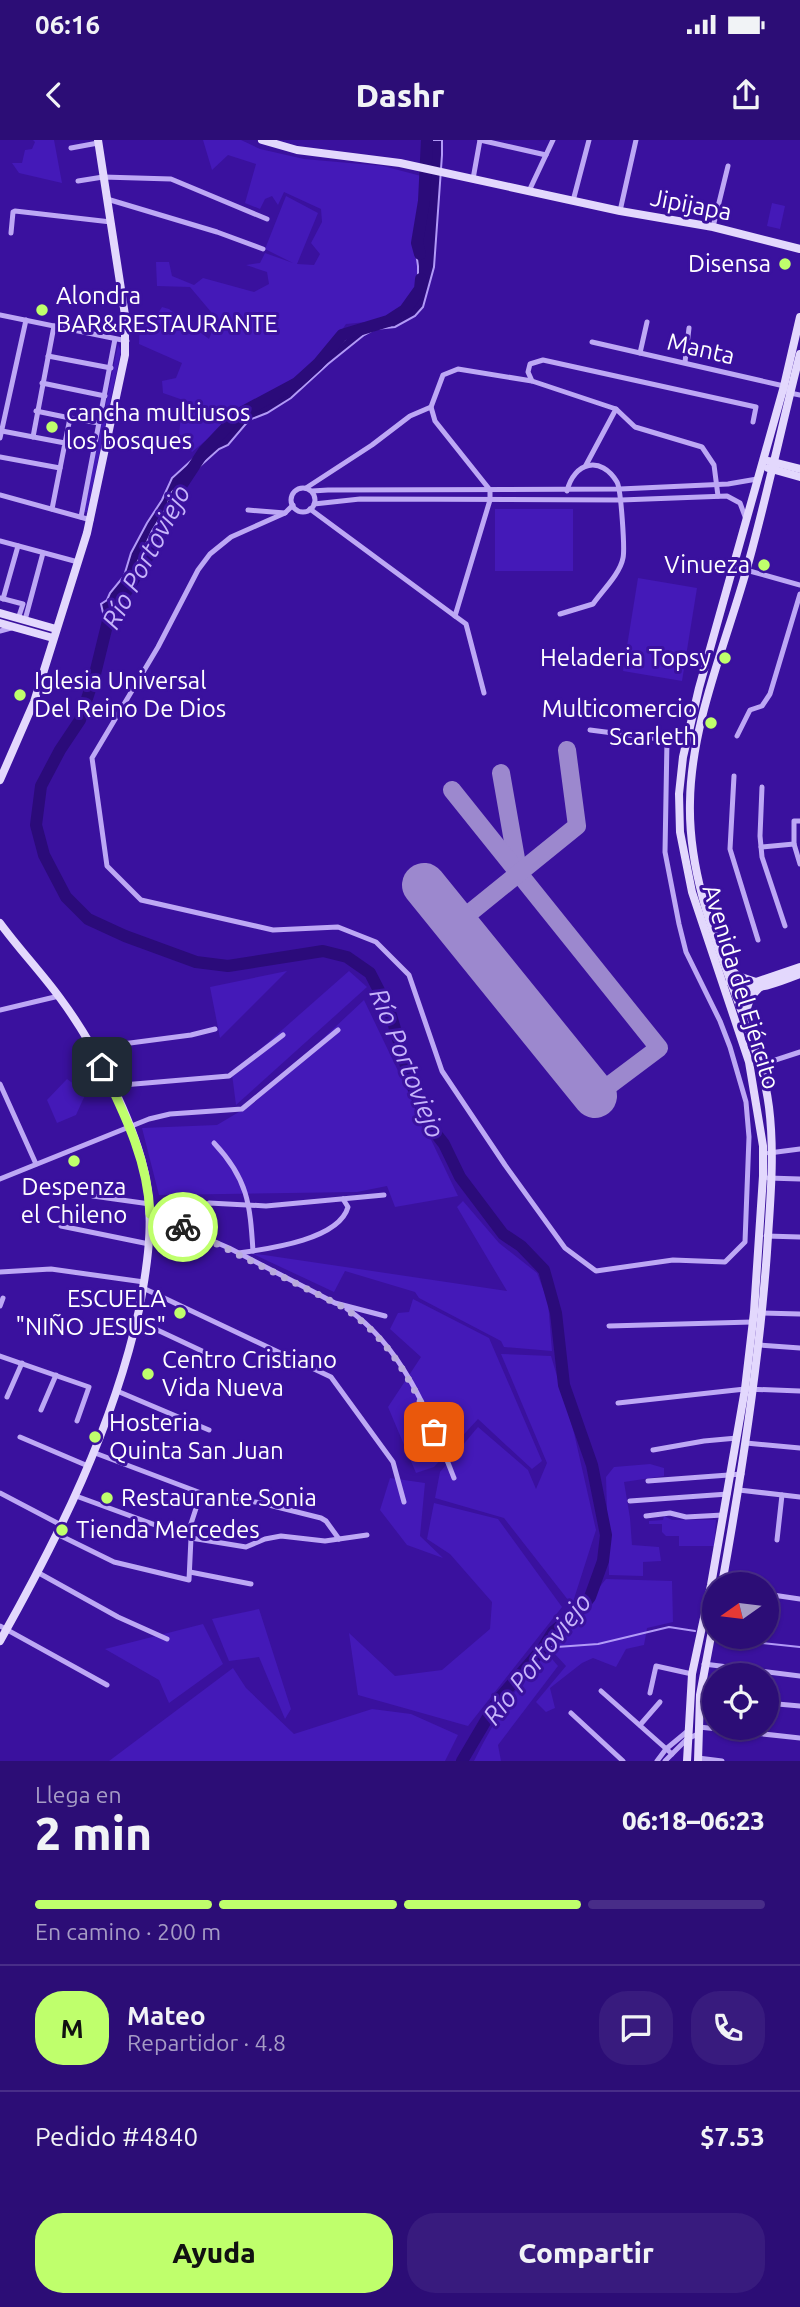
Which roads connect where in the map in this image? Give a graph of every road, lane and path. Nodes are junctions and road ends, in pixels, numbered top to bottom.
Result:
1 (262, 140) edge
2 (480, 140) edge
3 (553, 140) edge
4 (589, 140) edge
5 (636, 140) edge
6 (98, 142) edge
7 (71, 148) dead end
8 (546, 155) junction
9 (728, 166) dead end
10 (103, 177) junction
11 (473, 179) junction
12 (78, 181) dead end
13 (529, 191) junction
14 (107, 199) junction
15 (573, 201) junction
16 (620, 211) junction
17 (267, 219) dead end
18 (111, 222) junction
19 (713, 227) junction
20 (10, 233) dead end
21 (263, 249) dead end
22 (800, 249) edge
23 (0, 315) edge
24 (800, 317) edge
25 (26, 320) junction
26 (648, 322) dead end
27 (54, 326) junction
28 (689, 328) dead end
29 (115, 339) junction
30 (127, 341) junction
31 (592, 342) dead end
32 (640, 353) junction
33 (800, 354) edge
34 (47, 356) junction
35 (685, 362) junction
36 (111, 368) junction
37 (532, 381) junction
38 (42, 383) junction
39 (787, 390) junction
40 (105, 396) junction
41 (800, 396) edge
42 (431, 407) junction
43 (616, 408) junction
44 (36, 411) junction
45 (70, 418) junction
46 (753, 422) dead end
47 (99, 423) junction
48 (1, 435) edge
49 (33, 437) junction
50 (65, 443) junction
51 (0, 457) edge
52 (767, 464) junction
53 (586, 465) junction
54 (60, 468) junction
55 (800, 469) edge
56 (800, 477) edge
57 (757, 480) junction
58 (718, 484) junction
59 (620, 489) junction
60 (309, 490) junction
61 (490, 490) junction
62 (567, 491) junction
63 (0, 495) edge
64 (718, 496) junction
65 (490, 500) junction
66 (621, 500) junction
67 (293, 505) junction
68 (312, 506) junction
69 (52, 509) junction
70 (248, 510) dead end
71 (285, 513) junction
72 (81, 517) junction
73 (91, 520) junction
74 (747, 522) junction
75 (0, 541) edge
76 (18, 546) junction
77 (43, 553) junction
78 (79, 562) junction
79 (735, 565) junction
80 (746, 570) junction
81 (800, 585) edge
82 (800, 594) edge
83 (1, 598) edge
84 (0, 613) edge
85 (560, 614) dead end
86 (455, 616) junction
87 (0, 623) edge
88 (18, 623) junction
89 (0, 631) edge
90 (55, 634) junction
91 (484, 693) dead end
92 (590, 730) dead end
93 (737, 736) dead end
94 (734, 776) dead end
95 (0, 780) edge
96 (762, 787) dead end
97 (800, 821) edge
98 (794, 844) junction
99 (761, 847) junction
100 (800, 864) edge
101 (0, 923) edge
102 (785, 926) dead end
103 (758, 940) dead end
104 (720, 965) junction
105 (800, 967) edge
106 (800, 974) edge
107 (732, 983) junction
108 (758, 985) junction
109 (747, 988) junction
110 (59, 996) junction
111 (738, 1000) junction
112 (0, 1010) edge
113 (734, 1016) junction
114 (215, 1028) dead end
115 (748, 1028) junction
116 (338, 1030) dead end
117 (283, 1035) dead end
118 (92, 1048) junction
119 (800, 1052) edge
120 (760, 1065) junction
121 (0, 1084) edge
122 (111, 1086) junction
123 (129, 1125) junction
124 (214, 1143) dead end
125 (800, 1149) edge
126 (767, 1153) junction
127 (36, 1164) junction
128 (768, 1178) junction
129 (0, 1179) edge
130 (800, 1179) edge
131 (384, 1195) dead end
132 (93, 1196) dead end
133 (343, 1199) junction
134 (150, 1204) junction
135 (250, 1206) junction
136 (154, 1215) junction
137 (61, 1226) dead end
138 (764, 1236) junction
139 (800, 1237) edge
140 (149, 1244) junction
141 (253, 1251) junction
142 (238, 1253) junction
143 (254, 1261) junction
144 (0, 1272) edge
145 (144, 1285) junction
146 (3, 1298) dead end
147 (0, 1306) edge
148 (343, 1307) junction
149 (758, 1312) junction
150 (800, 1314) edge
151 (385, 1316) dead end
152 (136, 1320) junction
153 (752, 1322) junction
154 (609, 1326) dead end
155 (760, 1345) junction
156 (800, 1348) edge
157 (0, 1356) edge
158 (217, 1358) dead end
159 (22, 1363) junction
160 (56, 1375) junction
161 (755, 1388) junction
162 (745, 1389) junction
163 (117, 1391) junction
164 (800, 1391) edge
165 (7, 1397) dead end
166 (618, 1403) dead end
167 (41, 1410) dead end
168 (77, 1421) dead end
169 (209, 1430) dead end
170 (20, 1437) dead end
171 (738, 1438) junction
172 (746, 1443) junction
173 (800, 1448) edge
174 (653, 1450) dead end
175 (95, 1453) junction
176 (89, 1466) junction
177 (731, 1474) junction
178 (741, 1474) junction
179 (454, 1478) dead end
180 (648, 1481) dead end
181 (738, 1491) junction
182 (0, 1493) edge
183 (201, 1493) junction
184 (727, 1494) junction
185 (782, 1494) junction
186 (76, 1496) junction
187 (800, 1497) edge
188 (630, 1501) dead end
189 (404, 1502) dead end
190 (723, 1515) junction
191 (646, 1516) dead end
192 (59, 1530) junction
193 (367, 1535) dead end
194 (189, 1537) junction
195 (339, 1539) junction
196 (777, 1540) dead end
197 (37, 1572) junction
198 (190, 1572) junction
199 (715, 1572) edge
200 (724, 1572) edge
201 (251, 1584) dead end
202 (779, 1596) edge
203 (800, 1599) edge
204 (3, 1628) edge
205 (702, 1632) edge
206 (167, 1639) dead end
207 (0, 1641) edge
208 (779, 1673) edge
209 (692, 1674) junction
210 (800, 1676) edge
211 (702, 1680) edge
212 (107, 1685) dead end
213 (601, 1691) dead end
214 (650, 1693) dead end
215 (700, 1695) joint
216 (660, 1702) dead end
217 (779, 1704) edge
218 (800, 1706) edge
219 (571, 1713) dead end
220 (640, 1725) junction
221 (698, 1731) junction
222 (687, 1735) junction
223 (800, 1738) edge
224 (669, 1751) junction
225 (698, 1760) edge
226 (623, 1761) edge
227 (657, 1761) edge
228 (665, 1761) edge
229 (687, 1761) edge
230 (722, 1761) edge

1 - 11 main road, Jipijapa
2 - 8 street
2 - 11 street
3 - 8 street
4 - 15 street
5 - 16 street
6 - 7 street
6 - 10 main road
8 - 13 street
9 - 19 street
10 - 12 street
10 - 14 main road
10 - 17 street
11 - 13 main road, Jipijapa
13 - 15 main road, Jipijapa
14 - 18 main road
14 - 21 street
15 - 16 main road, Jipijapa
16 - 19 main road, Jipijapa
18 - 20 street
18 - 30 main road
19 - 22 main road, Jipijapa
23 - 25 street
24 - 39 main road, Avenida del Ejército
25 - 27 street
25 - 48 street
26 - 32 street
27 - 29 street
27 - 34 street
28 - 35 street
29 - 30 street
29 - 36 street
30 - 73 main road
31 - 32 street, Manta
32 - 35 street, Manta
33 - 39 main road, Avenida del Ejército
34 - 36 street
34 - 38 street
35 - 39 street, Manta
36 - 40 street
37 - 42 street
37 - 43 street
37 - 46 street
38 - 40 street
38 - 44 street
39 - 41 street, Manta
39 - 52 main road, Avenida del Ejército
40 - 47 street
42 - 60 street
42 - 61 street
43 - 53 street
43 - 58 street
44 - 45 street
44 - 49 street
45 - 47 street
45 - 50 street
47 - 72 street
48 - 49 street
49 - 50 street
50 - 54 street
51 - 54 street
52 - 55 main road
52 - 56 main road
52 - 57 main road, Avenida del Ejército
52 - 80 main road, Avenida del Ejército
53 - 59 street
53 - 62 street
54 - 69 street
57 - 58 street
57 - 74 main road, Avenida del Ejército
58 - 59 street
58 - 64 street
59 - 62 street
59 - 66 street
60 - 61 street
60 - 67 street
60 - 68 street
61 - 62 street
61 - 65 street
63 - 69 street
64 - 66 street
64 - 74 street
65 - 66 street
65 - 68 street
65 - 86 street
66 - 85 street
67 - 68 street
67 - 71 street
68 - 86 street
69 - 72 street
70 - 71 street
71 - 92 street
72 - 73 street
73 - 78 main road
74 - 79 main road, Avenida del Ejército
75 - 76 street
76 - 77 street
76 - 83 street
77 - 78 street
77 - 88 street
78 - 90 main road
79 - 80 street
79 - 104 main road, Avenida del Ejército
80 - 81 street
80 - 104 main road, Avenida del Ejército
82 - 93 street
83 - 88 street
84 - 88 main road
86 - 91 street
87 - 88 main road
88 - 89 street
88 - 90 main road
90 - 95 main road
94 - 103 street
96 - 99 street
97 - 98 street
98 - 99 street
98 - 100 street
99 - 102 street
101 - 110 main road
104 - 107 main road
104 - 108 main road
104 - 113 main road, Avenida del Ejército
105 - 108 main road
106 - 108 main road
107 - 109 main road
107 - 111 main road, Avenida del Ejército
108 - 109 main road
108 - 115 main road
109 - 111 main road
110 - 112 street
110 - 118 main road
111 - 113 main road
111 - 115 main road, Avenida del Ejército
113 - 126 main road, Avenida del Ejército
114 - 118 street
115 - 120 main road, Avenida del Ejército
116 - 123 street
117 - 122 street
118 - 122 main road
119 - 120 street
120 - 126 main road, Avenida del Ejército
121 - 127 street
122 - 123 main road
123 - 127 street
123 - 134 main road
124 - 135 street
125 - 126 street
126 - 128 main road, Avenida del Ejército
127 - 129 street
128 - 130 street
128 - 138 main road, Avenida del Ejército
131 - 133 street
132 - 134 street
133 - 135 street
133 - 141 street
134 - 136 main road
135 - 136 street
135 - 141 street
136 - 140 main road
136 - 142 street
137 - 140 street
138 - 139 street
138 - 149 main road, Avenida del Ejército
140 - 145 main road
141 - 142 street
141 - 143 street
142 - 143 street
143 - 148 street
144 - 145 street
145 - 152 main road
145 - 189 street
146 - 147 street
148 - 151 street
148 - 179 street
149 - 150 street
149 - 153 main road, Avenida del Ejército
149 - 155 main road, Avenida del Ejército
152 - 158 street
152 - 163 main road
153 - 154 street
153 - 162 main road, Avenida del Ejército
155 - 156 street
155 - 161 main road, Avenida del Ejército
157 - 159 street
159 - 160 street
159 - 165 street
160 - 167 street
160 - 168 street
161 - 162 street
161 - 164 street
161 - 172 main road, Avenida del Ejército
162 - 166 street
162 - 171 main road, Avenida del Ejército
163 - 169 street
163 - 175 main road
170 - 176 street
171 - 174 street
171 - 177 main road, Avenida del Ejército
172 - 173 street
172 - 178 main road, Avenida del Ejército
175 - 176 main road
175 - 183 street
176 - 186 main road
177 - 178 street
177 - 180 street
177 - 184 main road, Avenida del Ejército
178 - 181 main road, Avenida del Ejército
181 - 184 street
181 - 185 street
181 - 200 main road, Avenida del Ejército
182 - 192 street
183 - 194 street
183 - 195 street
184 - 188 street
184 - 190 main road, Avenida del Ejército
185 - 187 street
185 - 196 street
186 - 192 main road
186 - 194 street
190 - 191 street
190 - 199 main road, Avenida del Ejército
192 - 197 main road
192 - 198 street
193 - 195 street
194 - 195 street
194 - 198 street
197 - 204 main road
197 - 206 street
198 - 201 street
202 - 203 street
204 - 207 main road
204 - 212 street
205 - 209 main road, Avenida del Ejército
208 - 210 street
209 - 214 street
209 - 222 main road, Avenida del Ejército
211 - 215 main road
213 - 220 street
215 - 221 main road
216 - 220 street
217 - 218 street
219 - 226 street
220 - 224 street
221 - 222 street
221 - 223 street
221 - 225 main road
222 - 224 street
222 - 229 main road, Avenida del Ejército
224 - 227 street
224 - 228 street
225 - 230 street

